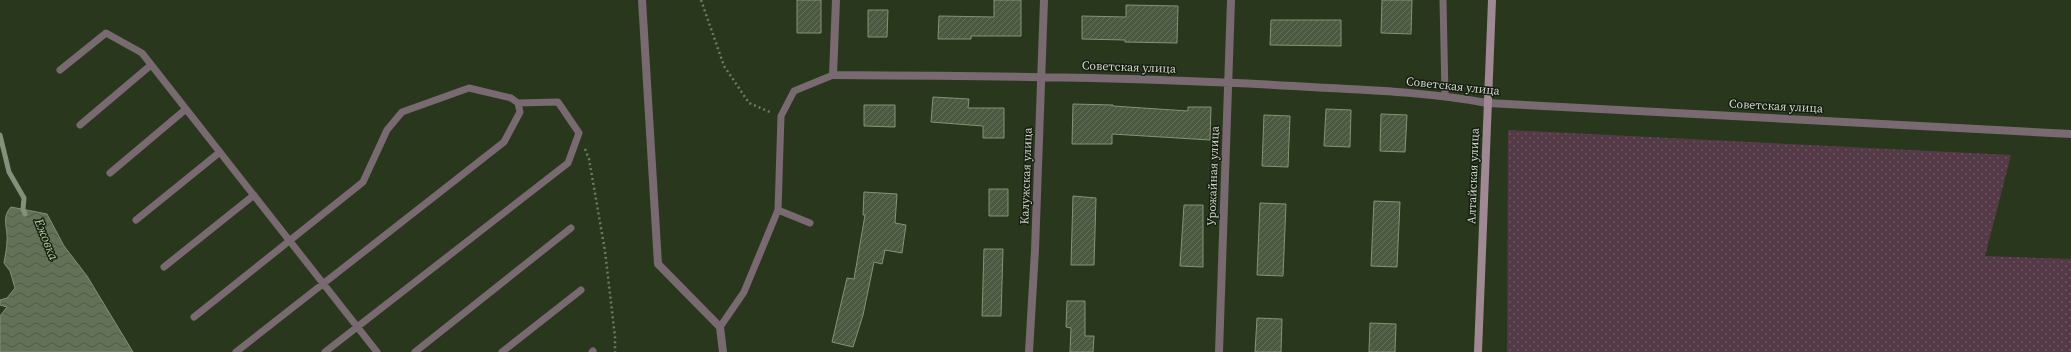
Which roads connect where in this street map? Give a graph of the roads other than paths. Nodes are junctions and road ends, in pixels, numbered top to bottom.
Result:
1 (642, 0) edge
2 (836, 0) edge
3 (1044, 0) edge
4 (1231, 0) edge
5 (1443, 0) edge
6 (1492, 0) edge
7 (151, 65) junction
8 (60, 70) dead end
9 (832, 75) junction
10 (1041, 77) junction
11 (1227, 82) junction
12 (1445, 95) junction
13 (518, 103) junction
14 (1487, 103) junction
15 (186, 109) junction
16 (80, 125) dead end
17 (2071, 134) edge
18 (220, 152) junction
19 (110, 173) dead end
20 (254, 195) junction
21 (778, 210) junction
22 (136, 220) dead end
23 (810, 223) dead end
24 (571, 228) dead end
25 (290, 241) junction
26 (164, 267) dead end
27 (323, 283) junction
28 (581, 290) dead end
29 (194, 317) dead end
30 (357, 327) junction
31 (720, 327) junction
32 (236, 352) edge
33 (325, 352) edge
34 (377, 352) edge
35 (415, 352) edge
36 (502, 352) edge
37 (723, 352) edge
38 (1029, 352) edge
39 (1219, 352) edge
40 (1478, 352) edge

1 - 31 street
2 - 9 street
3 - 10 street, Калужская улица
4 - 11 street, Урожайная улица
5 - 12 lane
6 - 14 main road, Алтайская улица
7 - 8 lane
7 - 15 lane
7 - 16 lane
9 - 10 street, Советская улица
9 - 21 lane
10 - 11 street, Советская улица
10 - 38 street, Калужская улица
11 - 12 street, Советская улица
11 - 39 street, Урожайная улица
12 - 14 street, Советская улица
13 - 25 lane
13 - 27 lane
13 - 30 lane
14 - 17 street, Советская улица
14 - 40 main road, Алтайская улица
15 - 18 lane
15 - 19 lane
18 - 20 lane
18 - 22 lane
20 - 25 lane
20 - 26 lane
21 - 23 lane
21 - 31 lane
24 - 35 lane
25 - 27 lane
25 - 29 lane
27 - 30 lane
27 - 32 lane
28 - 36 lane
30 - 33 lane
30 - 34 lane
31 - 37 street

